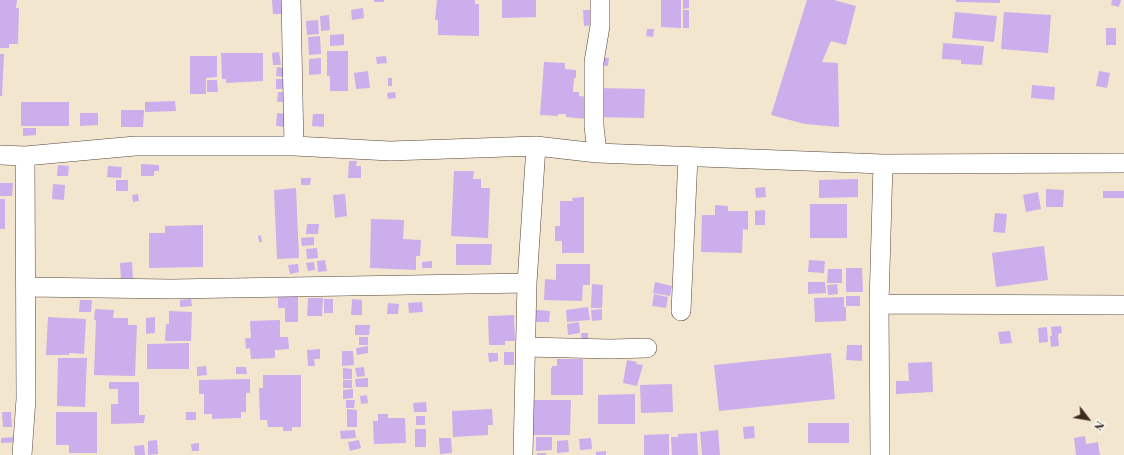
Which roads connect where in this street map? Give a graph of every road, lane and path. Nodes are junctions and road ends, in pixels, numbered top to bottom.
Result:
1 (290, 0) edge
2 (600, 0) edge
3 (294, 146) junction
4 (536, 146) junction
5 (596, 153) junction
6 (0, 155) edge
7 (25, 156) junction
8 (688, 157) junction
9 (1124, 163) edge
10 (883, 164) junction
11 (527, 283) junction
12 (26, 287) junction
13 (879, 304) junction
14 (1124, 305) edge
15 (681, 311) dead end
16 (526, 347) junction
17 (647, 348) dead end
18 (22, 455) edge
19 (518, 455) edge
20 (880, 455) edge

1 - 3 street
2 - 5 street
3 - 4 street
3 - 7 street
4 - 5 street
4 - 11 street
5 - 8 street
6 - 7 street
7 - 12 street
8 - 10 street
8 - 15 street
9 - 10 street
10 - 13 street
11 - 12 street
11 - 16 street
12 - 18 street
13 - 14 street
13 - 20 street
16 - 17 street
16 - 19 street

